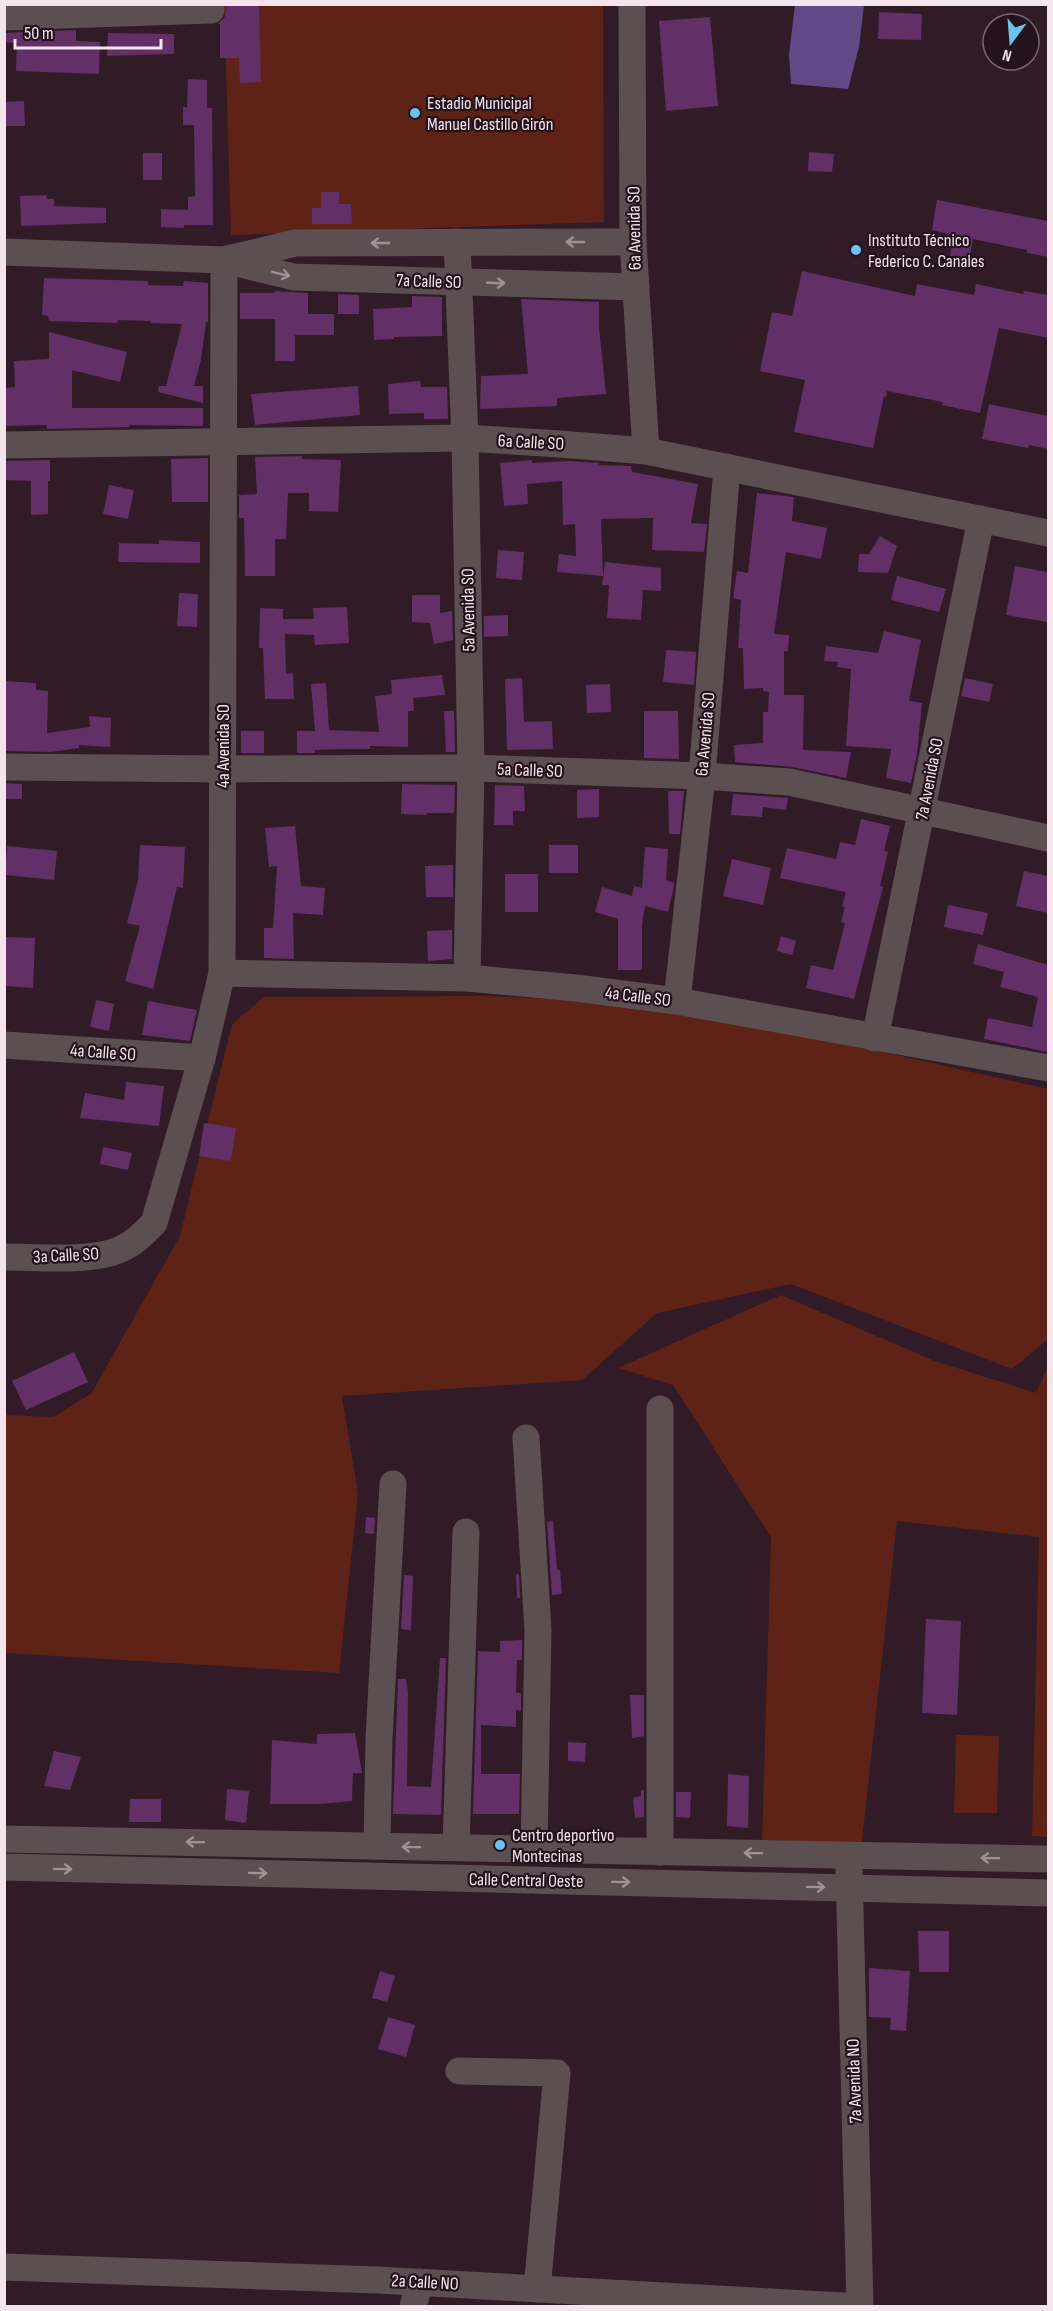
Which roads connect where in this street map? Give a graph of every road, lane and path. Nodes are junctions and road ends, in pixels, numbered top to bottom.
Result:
1 (632, 4) edge
2 (211, 7) edge
3 (4, 17) edge
4 (458, 242) junction
5 (633, 242) junction
6 (4, 252) edge
7 (224, 260) junction
8 (460, 282) junction
9 (636, 287) junction
10 (465, 438) junction
11 (224, 441) junction
12 (4, 445) edge
13 (646, 451) junction
14 (727, 467) junction
15 (981, 519) junction
16 (1048, 533) edge
17 (4, 767) edge
18 (471, 768) junction
19 (223, 770) junction
20 (702, 776) junction
21 (923, 810) junction
22 (1048, 838) edge
23 (222, 973) junction
24 (467, 978) junction
25 (677, 1001) junction
26 (875, 1038) junction
27 (4, 1045) edge
28 (202, 1058) junction
29 (1048, 1068) edge
30 (154, 1223) joint
31 (4, 1257) edge
32 (660, 1409) dead end
33 (526, 1438) dead end
34 (393, 1484) dead end
35 (466, 1532) dead end
36 (4, 1839) edge
37 (377, 1846) junction
38 (456, 1847) junction
39 (534, 1849) junction
40 (660, 1852) junction
41 (849, 1855) junction
42 (1048, 1859) edge
43 (4, 1867) edge
44 (848, 1888) junction
45 (1048, 1893) edge
46 (459, 2071) dead end
47 (4, 2267) edge
48 (537, 2289) junction
49 (417, 2294) edge
50 (694, 2302) edge
51 (844, 2307) edge
52 (860, 2307) edge

1 - 5 street, 6a Avenida SO
2 - 3 street
5 -> 4 street, 7a Calle SO
4 -> 7 street, 7a Calle SO
4 - 8 street, 5a Avenida SO
5 - 9 street, 6a Avenida SO
6 - 7 street, 7a Calle SO
7 -> 8 street, 7a Calle SO
7 - 11 street, 4a Avenida SO
8 -> 9 street, 7a Calle SO
8 - 10 street, 5a Avenida SO
9 - 13 street, 6a Avenida SO
10 - 11 street, 6a Calle SO
10 - 13 street, 6a Calle SO
10 - 18 street, 5a Avenida SO
11 - 12 street, 6a Calle SO
11 - 19 street, 4a Avenida SO
13 - 14 street, 6a Calle SO
14 - 15 street, 6a Calle SO
14 - 20 street, 6a Avenida SO
15 - 16 street, 6a Calle SO
15 - 21 street, 7a Avenida SO
17 - 19 street, 5a Calle SO
18 - 19 street, 5a Calle SO
18 - 20 street, 5a Calle SO
18 - 24 street, 5a Avenida SO
19 - 23 street, 4a Avenida SO
20 - 21 street, 5a Calle SO
20 - 25 street, 6a Avenida SO
21 - 22 street, 5a Calle SO
21 - 26 street, 7a Avenida SO
23 - 24 street, 4a Calle SO
23 - 28 street, 4a Avenida SO
24 - 25 street, 4a Calle SO
25 - 26 street, 4a Calle SO
26 - 29 street, 4a Calle SO
27 - 28 street, 4a Calle SO
28 - 30 street, 4a Avenida SO
30 - 31 street, 3a Calle SO
32 - 40 street
33 - 39 street
34 - 37 street
35 - 38 street
37 -> 36 street, Calle Central Oeste
38 -> 37 street, Calle Central Oeste
38 - 39 street, Calle Central Oeste
39 - 40 street, Calle Central Oeste
41 -> 40 street, Calle Central Oeste
42 -> 41 street, Calle Central Oeste
41 - 44 street, 7a Avenida NO
43 -> 44 street, Calle Central Oeste
44 - 45 street, Calle Central Oeste
44 - 52 street, 7a Avenida NO
46 - 48 street
47 - 49 street, 2a Calle NO
48 - 49 street, 2a Calle NO
48 - 50 street, 2a Calle NO
50 - 51 street, 2a Calle NO

